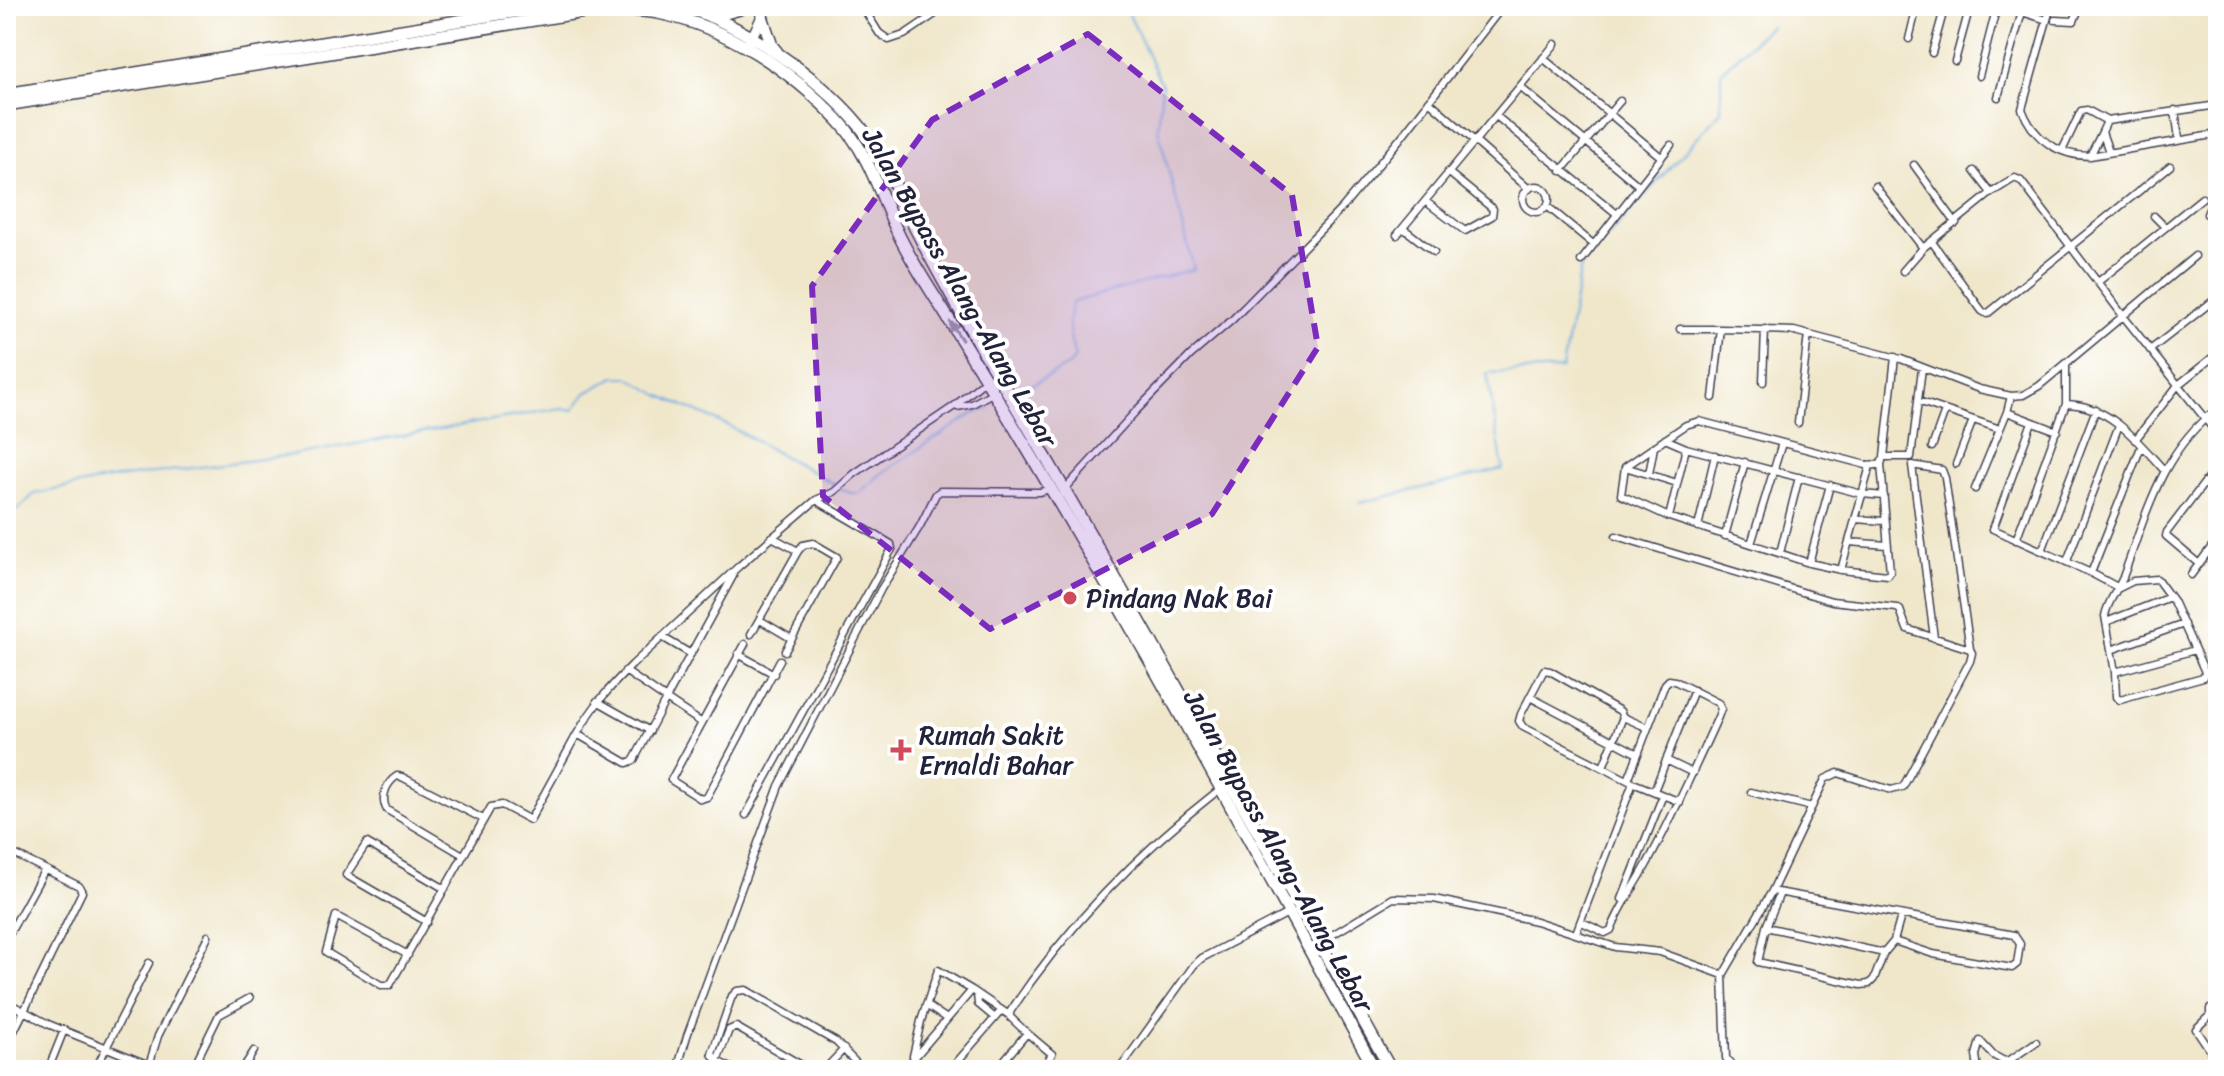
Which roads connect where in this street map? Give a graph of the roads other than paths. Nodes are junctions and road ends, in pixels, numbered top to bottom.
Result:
1 (550, 6) edge
2 (682, 6) edge
3 (862, 6) edge
4 (947, 6) edge
5 (1503, 6) edge
6 (1917, 6) edge
7 (1945, 6) edge
8 (1970, 6) edge
9 (1997, 6) edge
10 (2003, 6) edge
11 (2051, 6) edge
12 (2080, 6) edge
13 (745, 7) edge
14 (937, 9) edge
15 (2023, 9) edge
16 (764, 11) edge
17 (711, 17) junction
18 (2051, 20) junction
19 (731, 32) junction
20 (1909, 39) dead end
21 (749, 42) junction
22 (1555, 44) dead end
23 (1932, 53) dead end
24 (1543, 58) junction
25 (784, 59) junction
26 (1955, 61) dead end
27 (1979, 76) dead end
28 (1520, 87) junction
29 (6, 94) edge
30 (1998, 97) dead end
31 (1429, 101) junction
32 (1620, 101) dead end
33 (6, 105) edge
34 (2218, 105) edge
35 (2175, 110) junction
36 (1610, 113) junction
37 (1496, 116) junction
38 (2107, 121) junction
39 (2102, 132) junction
40 (2218, 134) edge
41 (2179, 139) junction
42 (1473, 141) junction
43 (1585, 143) junction
44 (1671, 145) dead end
45 (2062, 151) junction
46 (2109, 152) junction
47 (2090, 156) junction
48 (1661, 157) junction
49 (1914, 165) dead end
50 (2170, 166) dead end
51 (1561, 171) junction
52 (1974, 171) dead end
53 (1448, 172) junction
54 (1639, 186) junction
55 (1875, 186) dead end
56 (1529, 189) junction
57 (2218, 189) edge
58 (1991, 193) junction
59 (2202, 198) dead end
60 (1425, 201) junction
61 (1547, 206) junction
62 (1617, 214) junction
63 (2207, 214) dead end
64 (2154, 216) dead end
65 (1956, 223) junction
66 (2165, 227) junction
67 (1403, 228) junction
68 (1397, 235) dead end
69 (1932, 242) junction
70 (1593, 244) junction
71 (2072, 247) junction
72 (1923, 248) junction
73 (1434, 252) dead end
74 (2195, 256) dead end
75 (1581, 261) dead end
76 (1903, 271) dead end
77 (2098, 282) junction
78 (2218, 297) edge
79 (2124, 317) junction
80 (1680, 329) dead end
81 (1721, 329) junction
82 (1765, 329) junction
83 (1808, 334) junction
84 (2150, 350) junction
85 (2218, 353) edge
86 (1895, 357) junction
87 (2066, 364) junction
88 (1922, 368) junction
89 (987, 379) junction
90 (1763, 382) dead end
91 (2178, 385) junction
92 (2011, 396) junction
93 (1003, 397) junction
94 (1713, 398) dead end
95 (1918, 401) junction
96 (2066, 404) junction
97 (953, 407) junction
98 (2218, 408) edge
99 (2096, 409) junction
100 (1945, 411) junction
101 (2007, 412) junction
102 (2204, 418) junction
103 (1973, 420) junction
104 (2032, 422) junction
105 (1798, 423) dead end
106 (2119, 425) junction
107 (2000, 429) junction
108 (2057, 431) junction
109 (2218, 435) edge
110 (1665, 439) junction
111 (2135, 440) junction
112 (1782, 443) junction
113 (1654, 447) junction
114 (1932, 447) dead end
115 (2141, 447) junction
116 (1686, 448) junction
117 (1715, 455) junction
118 (1882, 461) junction
119 (1912, 461) junction
120 (1745, 462) junction
121 (1956, 464) dead end
122 (2218, 465) edge
123 (1870, 466) junction
124 (1625, 467) junction
125 (2163, 469) junction
126 (1773, 471) junction
127 (1649, 474) junction
128 (1799, 477) junction
129 (1677, 483) junction
130 (1830, 485) junction
131 (1050, 489) junction
132 (1065, 489) junction
133 (1975, 489) dead end
134 (1862, 494) junction
135 (1884, 496) junction
136 (816, 500) junction
137 (1669, 517) junction
138 (1855, 519) junction
139 (1885, 521) junction
140 (1698, 527) junction
141 (1616, 536) dead end
142 (1725, 536) junction
143 (772, 537) junction
144 (2218, 538) edge
145 (2016, 540) junction
146 (1849, 542) junction
147 (1751, 544) junction
148 (1887, 545) junction
149 (798, 551) junction
150 (2042, 551) junction
151 (1780, 553) junction
152 (2067, 561) junction
153 (1809, 563) junction
154 (2199, 564) junction
155 (739, 566) junction
156 (1841, 570) junction
157 (2091, 573) junction
158 (2191, 575) dead end
159 (2119, 588) junction
160 (2170, 597) junction
161 (760, 620) junction
162 (2106, 622) junction
163 (2184, 624) junction
164 (751, 634) dead end
165 (662, 637) junction
166 (1934, 638) junction
167 (792, 639) junction
168 (745, 644) dead end
169 (1970, 649) junction
170 (2111, 650) junction
171 (2195, 650) junction
172 (785, 651) dead end
173 (691, 654) junction
174 (738, 654) junction
175 (780, 660) dead end
176 (625, 671) junction
177 (2115, 672) junction
178 (774, 674) junction
179 (1694, 690) junction
180 (1530, 697) junction
181 (666, 699) junction
182 (597, 701) junction
183 (1623, 717) junction
184 (702, 723) junction
185 (1648, 728) junction
186 (650, 731) junction
187 (577, 734) junction
188 (1614, 742) junction
189 (1638, 754) junction
190 (1666, 760) junction
191 (1603, 767) junction
192 (1693, 773) junction
193 (1631, 781) junction
194 (1226, 786) junction
195 (1654, 791) junction
196 (1751, 792) dead end
197 (1663, 795) junction
198 (1680, 802) junction
199 (1812, 807) junction
200 (746, 815) dead end
201 (483, 819) junction
202 (6, 854) edge
203 (463, 855) junction
204 (44, 871) junction
205 (445, 889) junction
206 (1776, 892) junction
207 (1619, 909) junction
208 (1290, 912) junction
209 (1901, 916) junction
210 (427, 922) junction
211 (1582, 922) junction
212 (1766, 927) junction
213 (1576, 933) junction
214 (208, 936) dead end
215 (6, 940) edge
216 (1894, 941) junction
217 (1319, 943) junction
218 (1884, 953) junction
219 (408, 955) junction
220 (149, 963) dead end
221 (1723, 975) junction
222 (974, 992) junction
223 (250, 998) dead end
224 (6, 1002) edge
225 (926, 1005) junction
226 (2210, 1009) dead end
227 (24, 1011) junction
228 (1001, 1011) junction
229 (1009, 1015) junction
230 (995, 1018) junction
231 (947, 1019) junction
232 (64, 1030) junction
233 (1027, 1033) junction
234 (2036, 1042) dead end
235 (6, 1047) edge
236 (106, 1048) junction
237 (844, 1049) junction
238 (254, 1051) dead end
239 (913, 1059) junction
240 (717, 1061) junction
241 (2218, 1062) edge
242 (149, 1065) junction
243 (48, 1070) edge
244 (95, 1070) edge
245 (161, 1070) edge
246 (192, 1070) edge
247 (242, 1070) edge
248 (677, 1070) edge
249 (735, 1070) edge
250 (810, 1070) edge
251 (824, 1070) edge
252 (863, 1070) edge
253 (904, 1070) edge
254 (950, 1070) edge
255 (996, 1070) edge
256 (1042, 1070) edge
257 (1119, 1070) edge
258 (1375, 1070) edge
259 (1391, 1070) edge
260 (1736, 1070) edge
261 (1978, 1070) edge

1 - 29 highway
2 - 17 highway, Jalan Bypass Alang-Alang Lebar
3 - 14 street
4 - 14 street
5 - 31 street
6 - 20 street
7 - 23 street
8 - 26 street
9 - 27 street
10 - 15 street
11 - 18 street
12 - 18 street
13 - 16 street
13 - 17 highway
13 - 19 street
15 - 18 street
15 - 30 street
16 - 21 street
16 - 25 highway
17 - 19 highway, Jalan Bypass Alang-Alang Lebar
18 - 45 street
19 - 21 highway, Jalan Bypass Alang-Alang Lebar
19 - 33 highway, Jalan Bypass Alang-Alang Lebar
21 - 25 highway, Jalan Bypass Alang-Alang Lebar
89 -> 21 highway, Jalan Bypass Alang-Alang Lebar
22 - 24 street
24 - 28 street
24 - 36 street
25 - 93 highway, Jalan Bypass Alang-Alang Lebar
28 - 37 street
28 - 43 street
31 - 42 street
31 - 132 street
32 - 36 street
34 - 35 street
35 - 38 street
35 - 41 street
36 - 43 street
36 - 48 street
37 - 42 street
37 - 51 street
38 - 39 street
38 - 45 street
39 - 46 street
39 - 47 street
40 - 41 street
41 - 46 street
42 - 53 street
42 - 56 street
43 - 51 street
43 - 54 street
44 - 48 street
45 - 47 street
46 - 47 street
48 - 54 street
49 - 65 street
50 - 71 street
51 - 62 street
52 - 58 street
53 - 60 street
53 - 60 street
54 - 62 street
55 - 72 street
56 - 61 street
56 - 61 street
57 - 63 street
58 - 65 street
58 - 71 street
59 - 66 street
60 - 67 street
61 - 70 street
62 - 70 street
64 - 66 street
65 - 69 street
66 - 77 street
67 - 68 street
67 - 73 street
69 - 71 street
69 - 72 street
70 - 75 street
71 - 77 street
72 - 76 street
74 - 79 street
77 - 79 street
78 - 84 street
79 - 84 street
79 - 87 street
80 - 81 street
81 - 82 street
81 - 94 street
82 - 83 street
82 - 90 street
83 - 86 street
83 - 105 street
84 - 91 street
85 - 91 street
86 - 88 street
86 - 118 street
87 - 92 street
87 - 96 street
88 - 92 street
88 - 95 street
89 - 93 highway, Jalan Bypass Alang-Alang Lebar
89 - 97 street
91 - 102 street
91 - 111 street
92 - 101 street
93 - 97 street
93 - 131 highway, Jalan Bypass Alang-Alang Lebar
93 - 132 highway, Jalan Bypass Alang-Alang Lebar
95 - 100 street
95 - 119 street
96 - 99 street
96 - 108 street
97 - 136 street
98 - 102 street
99 - 106 street
99 - 150 street
100 - 103 street
100 - 114 street
101 - 104 street
101 - 107 street
102 - 109 street
102 - 125 street
103 - 107 street
103 - 121 street
104 - 108 street
104 - 145 street
106 - 111 street
106 - 152 street
107 - 133 street
108 - 145 street
110 - 112 street
110 - 113 street
110 - 116 street
111 - 115 street
112 - 123 street
112 - 126 street
113 - 124 street
113 - 127 street
115 - 125 street
115 - 157 street
116 - 117 street
116 - 129 street
117 - 120 street
117 - 140 street
118 - 119 street
118 - 123 street
118 - 135 street
119 - 166 street
119 - 169 street
120 - 126 street
120 - 142 street
122 - 154 street
123 - 134 street
124 - 127 street
124 - 137 street
125 - 159 street
126 - 128 street
126 - 147 street
127 - 129 street
128 - 130 street
128 - 151 street
129 - 137 street
130 - 134 street
130 - 153 street
131 - 194 highway, Jalan Bypass Alang-Alang Lebar
131 - 248 street
132 - 194 highway, Jalan Bypass Alang-Alang Lebar
134 - 135 street
134 - 138 street
135 - 139 street
136 - 143 street
136 - 200 street
137 - 140 street
138 - 139 street
138 - 146 street
139 - 148 street
140 - 142 street
141 - 166 street
142 - 147 street
143 - 149 street
143 - 155 street
144 - 154 street
145 - 150 street
146 - 148 street
146 - 156 street
147 - 151 street
148 - 156 street
149 - 161 street
149 - 167 street
150 - 152 street
151 - 153 street
152 - 157 street
153 - 156 street
154 - 158 street
155 - 165 street
155 - 173 street
157 - 159 street
159 - 160 street
159 - 162 street
160 - 162 street
160 - 163 street
161 - 164 street
161 - 167 street
162 - 170 street
163 - 170 street
163 - 171 street
165 - 173 street
165 - 176 street
166 - 169 street
167 - 172 street
168 - 174 street
169 - 199 street
170 - 177 street
171 - 177 street
171 - 177 street
173 - 181 street
174 - 178 street
174 - 184 street
175 - 178 street
176 - 181 street
176 - 182 street
178 - 184 street
179 - 185 street
179 - 190 street
179 - 192 street
180 - 183 street
180 - 188 street
180 - 191 street
181 - 184 street
181 - 186 street
182 - 186 street
182 - 187 street
183 - 185 street
183 - 188 street
185 - 189 street
186 - 187 street
187 - 201 street
188 - 189 street
188 - 191 street
189 - 193 street
190 - 192 street
190 - 195 street
191 - 193 street
192 - 198 street
193 - 195 street
193 - 211 street
194 - 208 highway, Jalan Bypass Alang-Alang Lebar
194 - 217 highway, Jalan Bypass Alang-Alang Lebar
194 - 229 street
195 - 197 street
196 - 199 street
197 - 198 street
197 - 207 street
198 - 207 street
199 - 206 street
201 - 203 street
201 - 203 street
202 - 204 street
203 - 205 street
204 - 215 street
204 - 227 street
205 - 210 street
205 - 210 street
206 - 209 street
206 - 212 street
206 - 221 street
207 - 211 street
208 - 257 street
208 - 258 highway, Jalan Bypass Alang-Alang Lebar
209 - 216 street
209 - 216 street
210 - 219 street
211 - 213 street
212 - 218 street
212 - 218 street
213 - 217 street
213 - 221 street
214 - 242 street
216 - 218 street
217 - 259 highway, Jalan Bypass Alang-Alang Lebar
219 - 219 street
220 - 236 street
221 - 260 street
222 - 225 street
222 - 228 street
222 - 230 street
222 - 231 street
223 - 246 street
224 - 227 street
225 - 231 street
225 - 239 street
226 - 241 street
227 - 232 street
227 - 235 street
228 - 229 street
228 - 230 street
229 - 233 street
230 - 254 street
231 - 239 street
232 - 236 street
232 - 243 street
233 - 255 street
233 - 256 street
234 - 261 street
236 - 242 street
236 - 244 street
237 - 240 street
237 - 251 street
237 - 252 street
238 - 247 street
239 - 253 street
240 - 249 street
240 - 250 street
242 - 245 street

